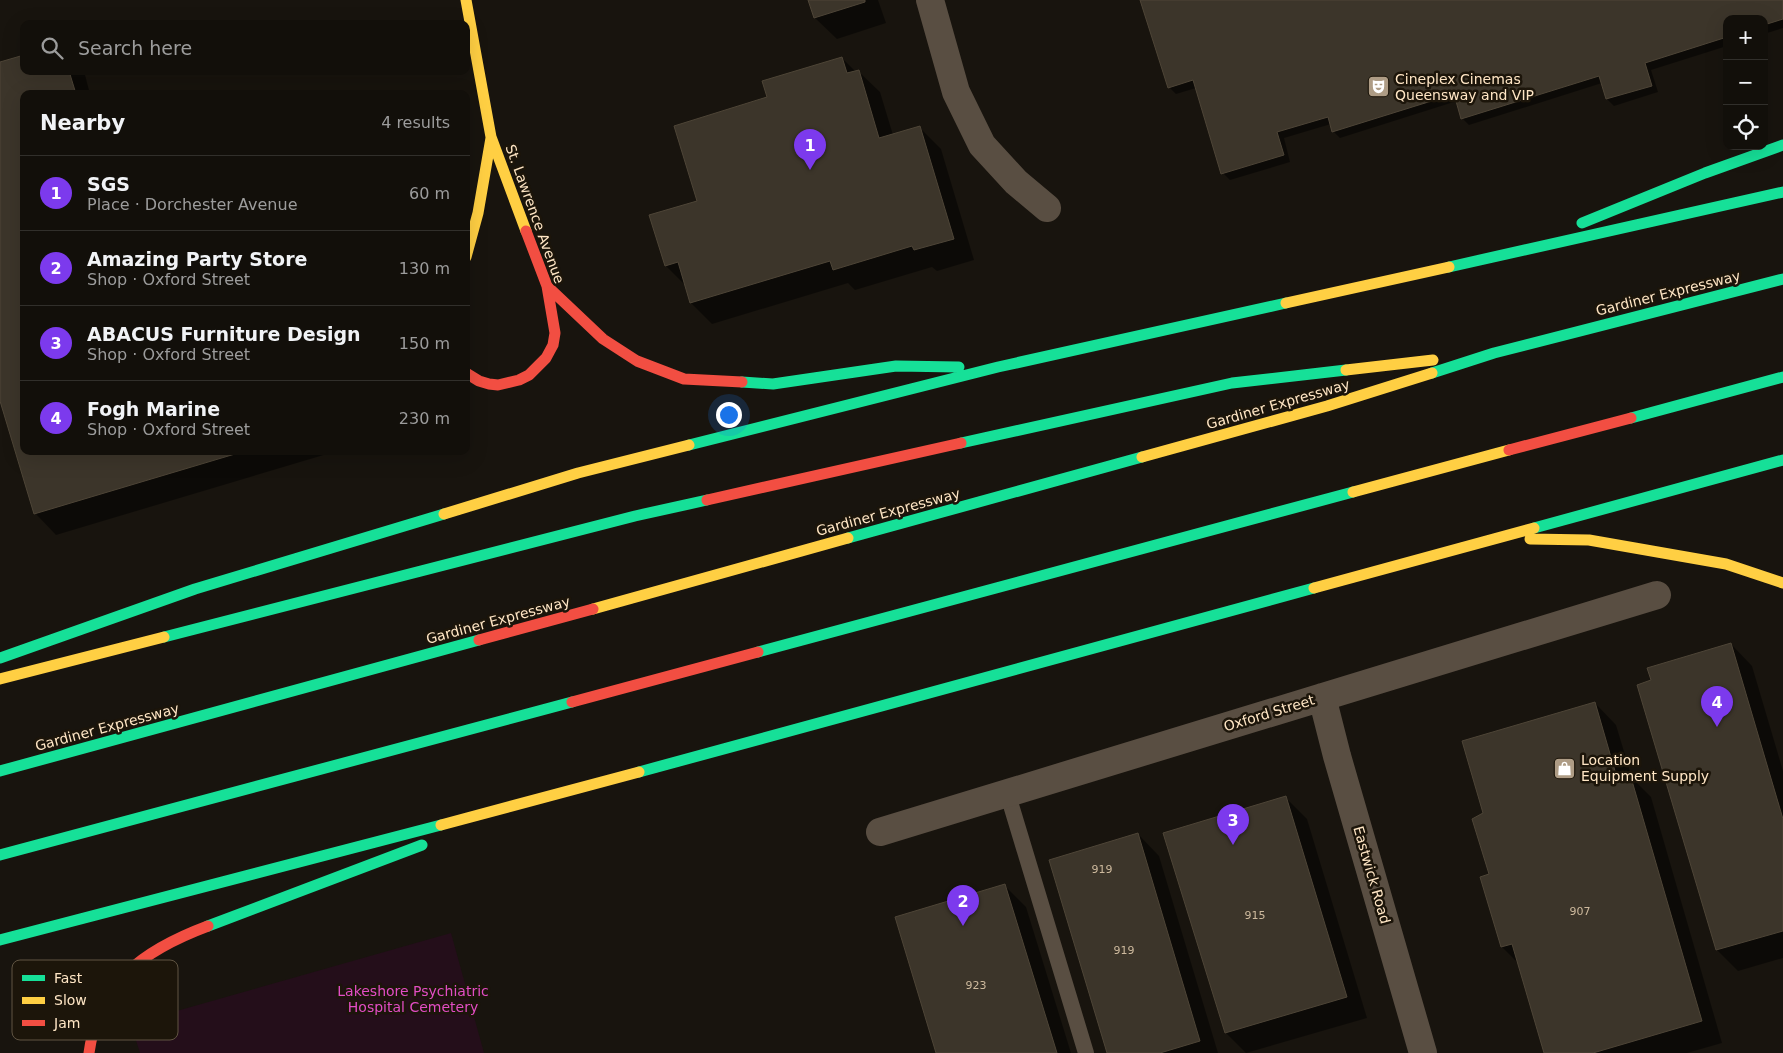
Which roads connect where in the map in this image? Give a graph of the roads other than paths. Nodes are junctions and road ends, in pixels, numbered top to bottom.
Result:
1 (466, 0) edge
2 (930, 0) edge
3 (470, 20) edge
4 (470, 22) edge
5 (491, 137) junction
6 (1783, 145) edge
7 (1783, 192) edge
8 (1047, 208) dead end
9 (470, 246) edge
10 (1506, 253) junction
11 (1783, 279) edge
12 (547, 286) junction
13 (1494, 353) junction
14 (998, 367) junction
15 (470, 376) edge
16 (1783, 376) edge
17 (1783, 460) edge
18 (1499, 539) junction
19 (1783, 583) edge
20 (1658, 596) dead end
21 (0, 658) edge
22 (0, 679) edge
23 (1322, 697) junction
24 (0, 771) edge
25 (1007, 792) junction
26 (554, 795) junction
27 (880, 832) dead end
28 (452, 834) dead end
29 (434, 840) dead end
30 (0, 855) edge
31 (0, 940) edge
32 (139, 960) edge
33 (91, 1040) edge
34 (89, 1053) edge
35 (1086, 1053) edge
36 (1423, 1053) edge

1 - 3 main road, St. Lawrence Avenue
2 - 8 street
4 - 5 main road, St. Lawrence Avenue
5 - 9 main road, St. Lawrence Avenue
5 - 12 main road, St. Lawrence Avenue
6 - 10 main road
7 - 10 main road
10 - 14 main road
11 - 13 main road, Gardiner Expressway
12 - 14 main road
12 - 15 main road, St. Lawrence Avenue
13 - 22 main road
13 - 24 main road, Gardiner Expressway
14 - 21 main road
16 - 30 main road
17 - 18 main road
18 - 19 main road
18 - 26 main road
20 - 23 street, Oxford Street
23 - 25 street, Oxford Street
23 - 36 street, Eastwick Road
25 - 27 street, Oxford Street
25 - 35 lane
26 - 28 main road
26 - 31 main road
29 - 32 main road
33 - 34 main road

